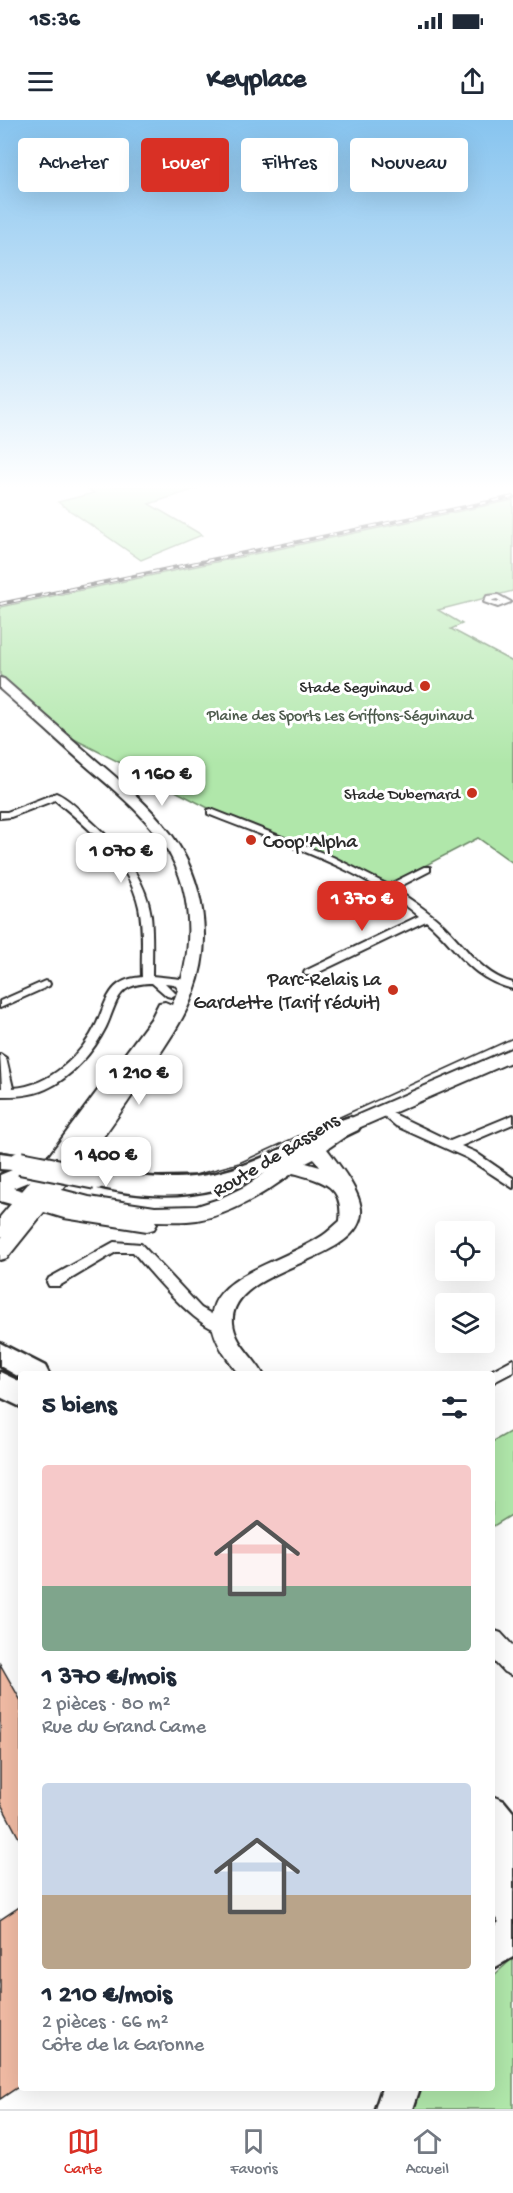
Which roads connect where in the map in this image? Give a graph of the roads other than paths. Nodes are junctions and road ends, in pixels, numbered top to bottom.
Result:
1 (513, 595) edge
2 (513, 611) edge
3 (0, 682) edge
4 (0, 690) edge
5 (212, 812) dead end
6 (0, 815) edge
7 (427, 869) dead end
8 (388, 889) junction
9 (427, 916) junction
10 (309, 973) dead end
11 (152, 980) junction
12 (45, 984) dead end
13 (513, 986) edge
14 (178, 988) junction
15 (0, 1005) edge
16 (513, 1053) edge
17 (0, 1058) edge
18 (452, 1082) junction
19 (4, 1092) edge
20 (390, 1116) junction
21 (513, 1119) edge
22 (350, 1125) junction
23 (452, 1145) junction
24 (321, 1154) junction
25 (59, 1164) junction
26 (299, 1168) junction
27 (6, 1175) edge
28 (513, 1184) edge
29 (345, 1191) junction
30 (38, 1197) junction
31 (100, 1206) junction
32 (64, 1211) junction
33 (13, 1229) edge
34 (0, 1253) edge
35 (54, 1282) dead end
36 (222, 1327) junction
37 (2, 1353) edge
38 (513, 1365) edge
39 (31, 1371) edge
40 (249, 1371) edge
41 (495, 1375) edge
42 (0, 1383) edge
43 (18, 1394) edge
44 (495, 1644) edge
45 (513, 1664) edge
46 (495, 1811) edge
47 (495, 1817) edge
48 (513, 1827) edge
49 (513, 1838) edge
50 (495, 1859) edge
51 (513, 1879) edge
52 (495, 1896) edge
53 (506, 1934) edge
54 (400, 2091) edge
55 (393, 2109) edge

1 - 2 street
3 - 14 main road
4 - 14 main road
5 - 8 street
6 - 11 street
7 - 8 street
8 - 9 street
9 - 10 street
9 - 13 street
11 - 14 street
11 - 19 street
12 - 15 street
14 - 25 main road
16 - 18 main road
17 - 19 street
18 - 20 main road, Route de Bassens
18 - 22 main road
20 - 23 street
20 - 24 main road, Route de Bassens
21 - 23 street
22 - 27 highway, bridge
22 - 31 main road
23 - 28 street
24 - 26 main road, Route de Bassens
24 - 29 main road
25 - 27 highway
25 - 30 main road
25 - 31 main road
26 - 29 main road
26 - 32 main road, Route de Bassens
27 - 30 highway
29 - 36 main road
30 - 31 main road
30 - 32 main road, Route de Bassens
30 - 33 main road
32 - 33 main road
33 - 34 main road
35 - 36 street
36 - 40 main road
37 - 39 highway
38 - 41 street
42 - 43 highway
44 - 45 main road
46 - 48 highway
47 - 49 highway
50 - 51 highway
52 - 53 highway
54 - 55 highway

